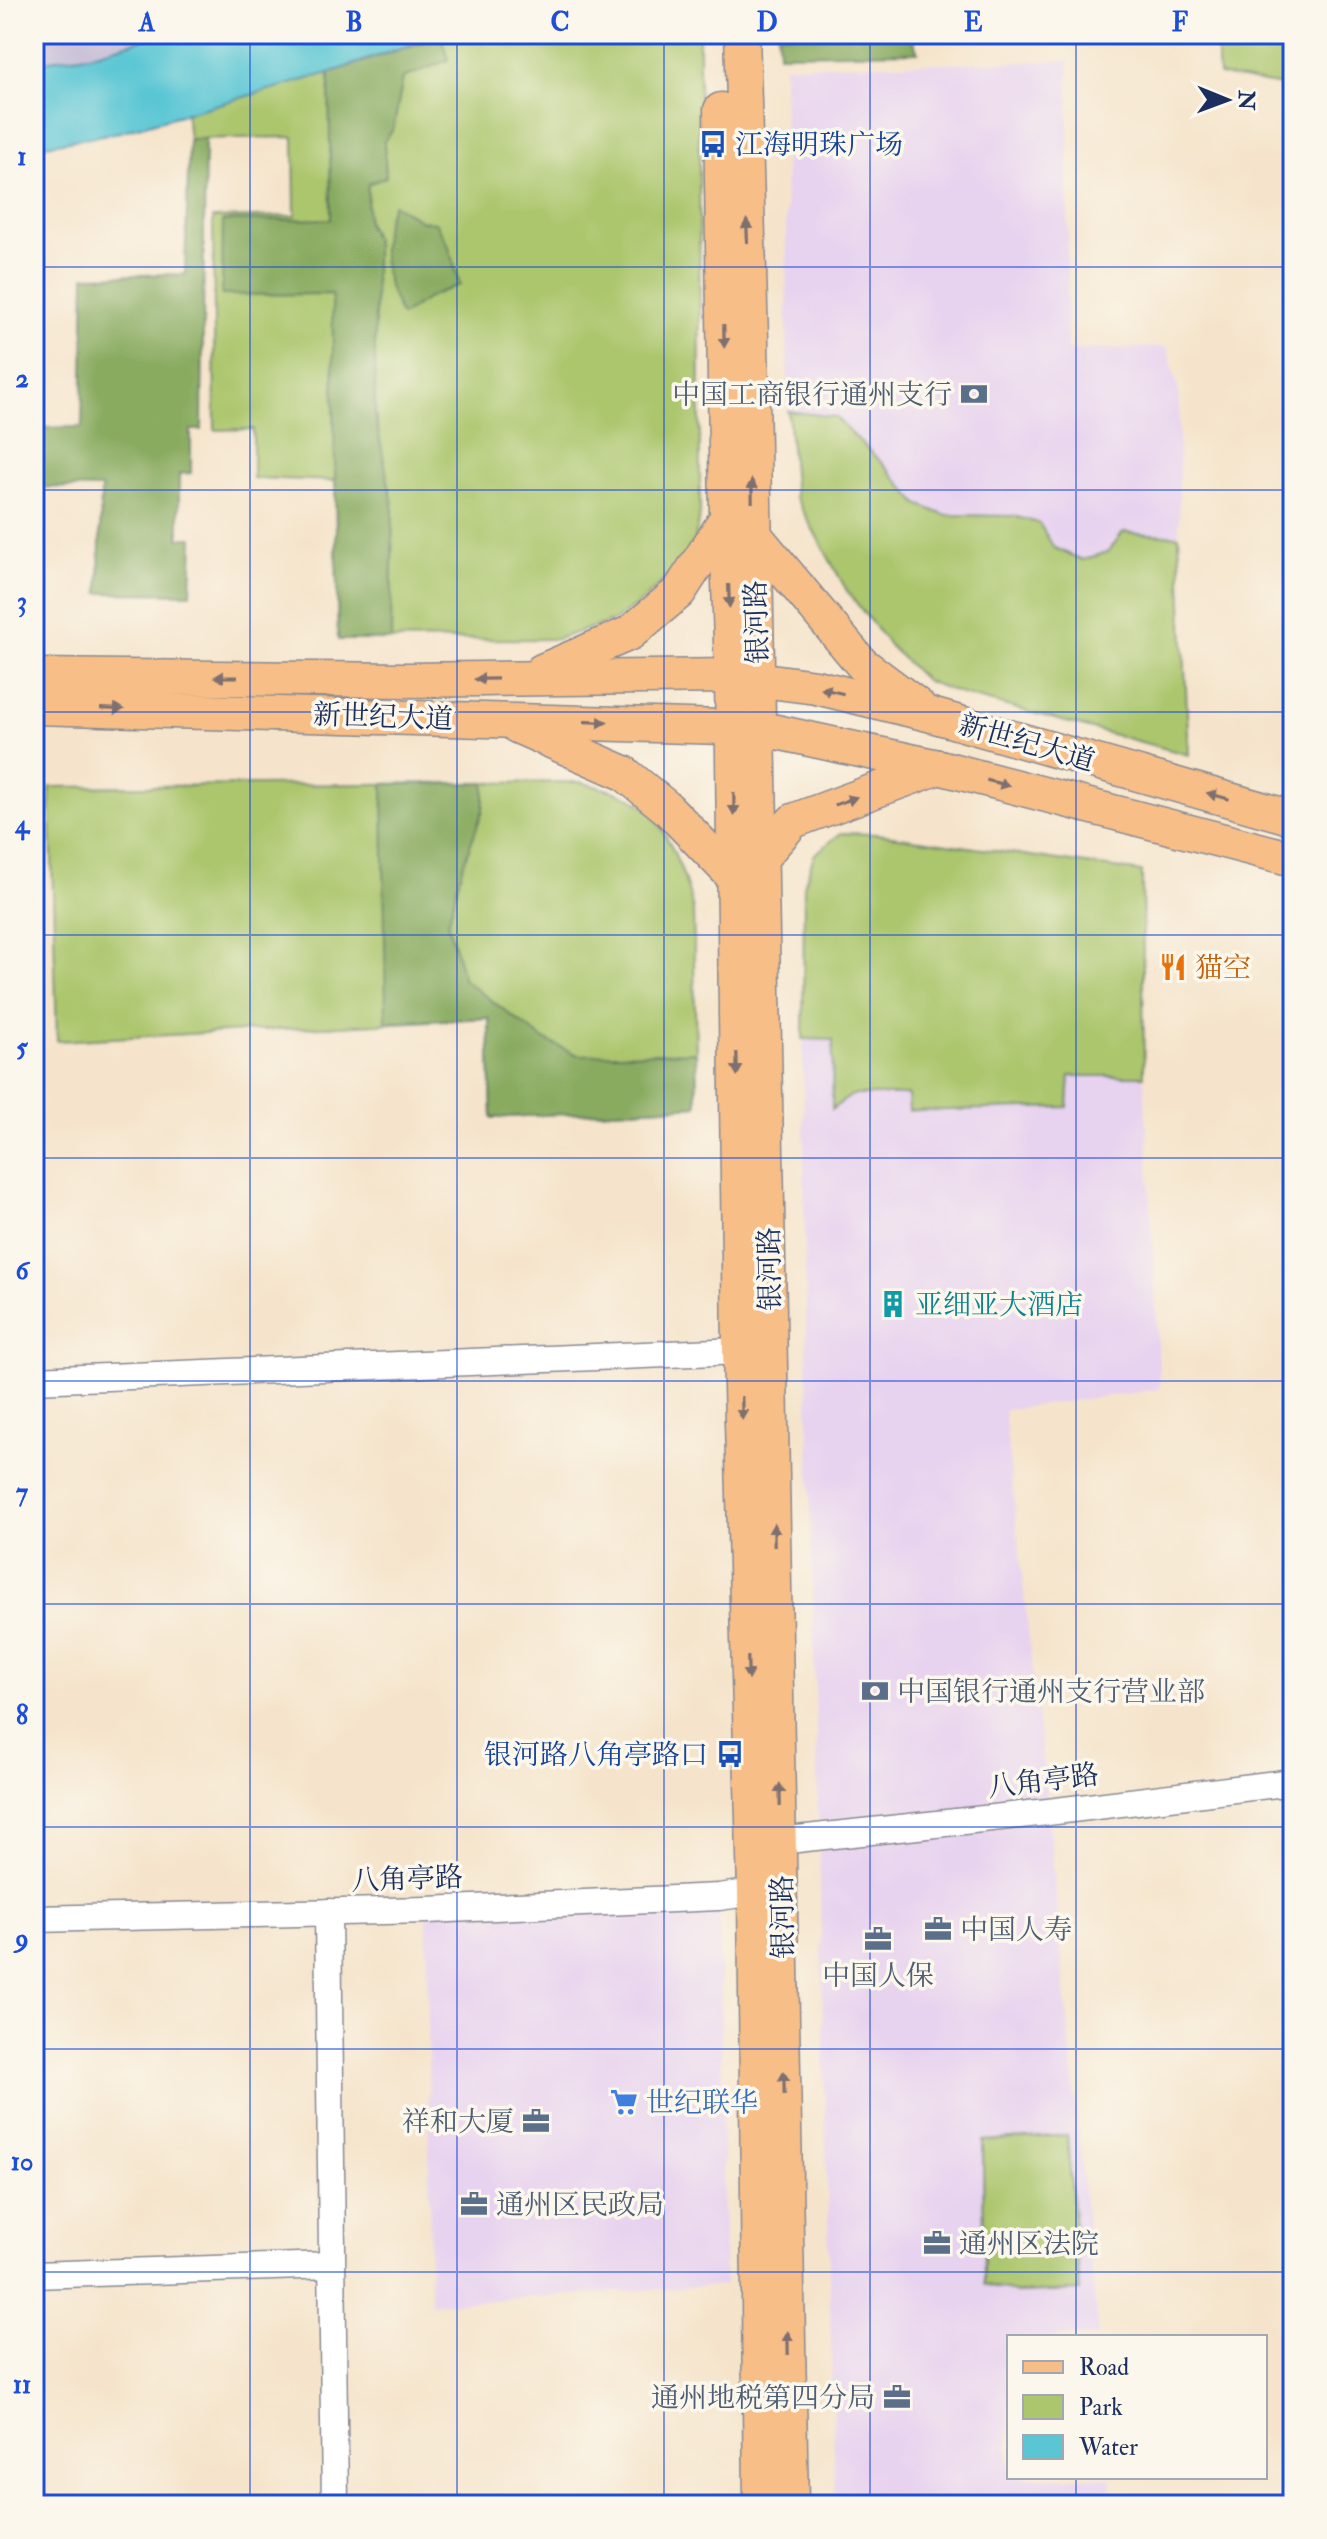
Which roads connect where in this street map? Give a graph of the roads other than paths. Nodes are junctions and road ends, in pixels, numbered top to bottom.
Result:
1 (721, 34) edge
2 (742, 34) edge
3 (740, 526) junction
4 (34, 676) edge
5 (525, 678) junction
6 (744, 678) junction
7 (34, 707) edge
8 (928, 714) junction
9 (502, 719) junction
10 (745, 727) junction
11 (939, 767) junction
12 (1293, 818) edge
13 (1293, 859) edge
14 (748, 868) junction
15 (740, 1351) junction
16 (34, 1380) edge
17 (1293, 1782) edge
18 (767, 1843) junction
19 (768, 1893) junction
20 (328, 1912) junction
21 (34, 1919) edge
22 (330, 2265) junction
23 (34, 2275) edge
24 (335, 2505) edge
25 (761, 2505) edge
26 (791, 2505) edge

1 -> 3 main road, 银河路
3 -> 2 main road, 银河路
3 - 5 main road
3 - 6 main road, 银河路
3 - 8 main road
5 -> 4 main road, 新世纪大道
5 - 6 main road, 新世纪大道
8 -> 6 main road, 新世纪大道
6 - 10 main road, 银河路
7 -> 9 main road, 新世纪大道
12 -> 8 main road, 新世纪大道
9 -> 10 main road, 新世纪大道
9 - 14 main road
10 - 11 main road, 新世纪大道
10 - 14 main road, 银河路
11 -> 13 main road, 新世纪大道
14 -> 11 main road
14 -> 15 main road, 银河路
18 -> 14 main road, 银河路
15 - 16 street
15 -> 18 main road, 银河路
17 - 18 street, 八角亭路
18 - 19 main road, 银河路
19 - 20 street, 八角亭路
19 - 25 main road, 银河路
26 -> 19 main road, 银河路
20 - 21 street, 八角亭路
20 - 22 street
22 - 23 street
22 - 24 street

